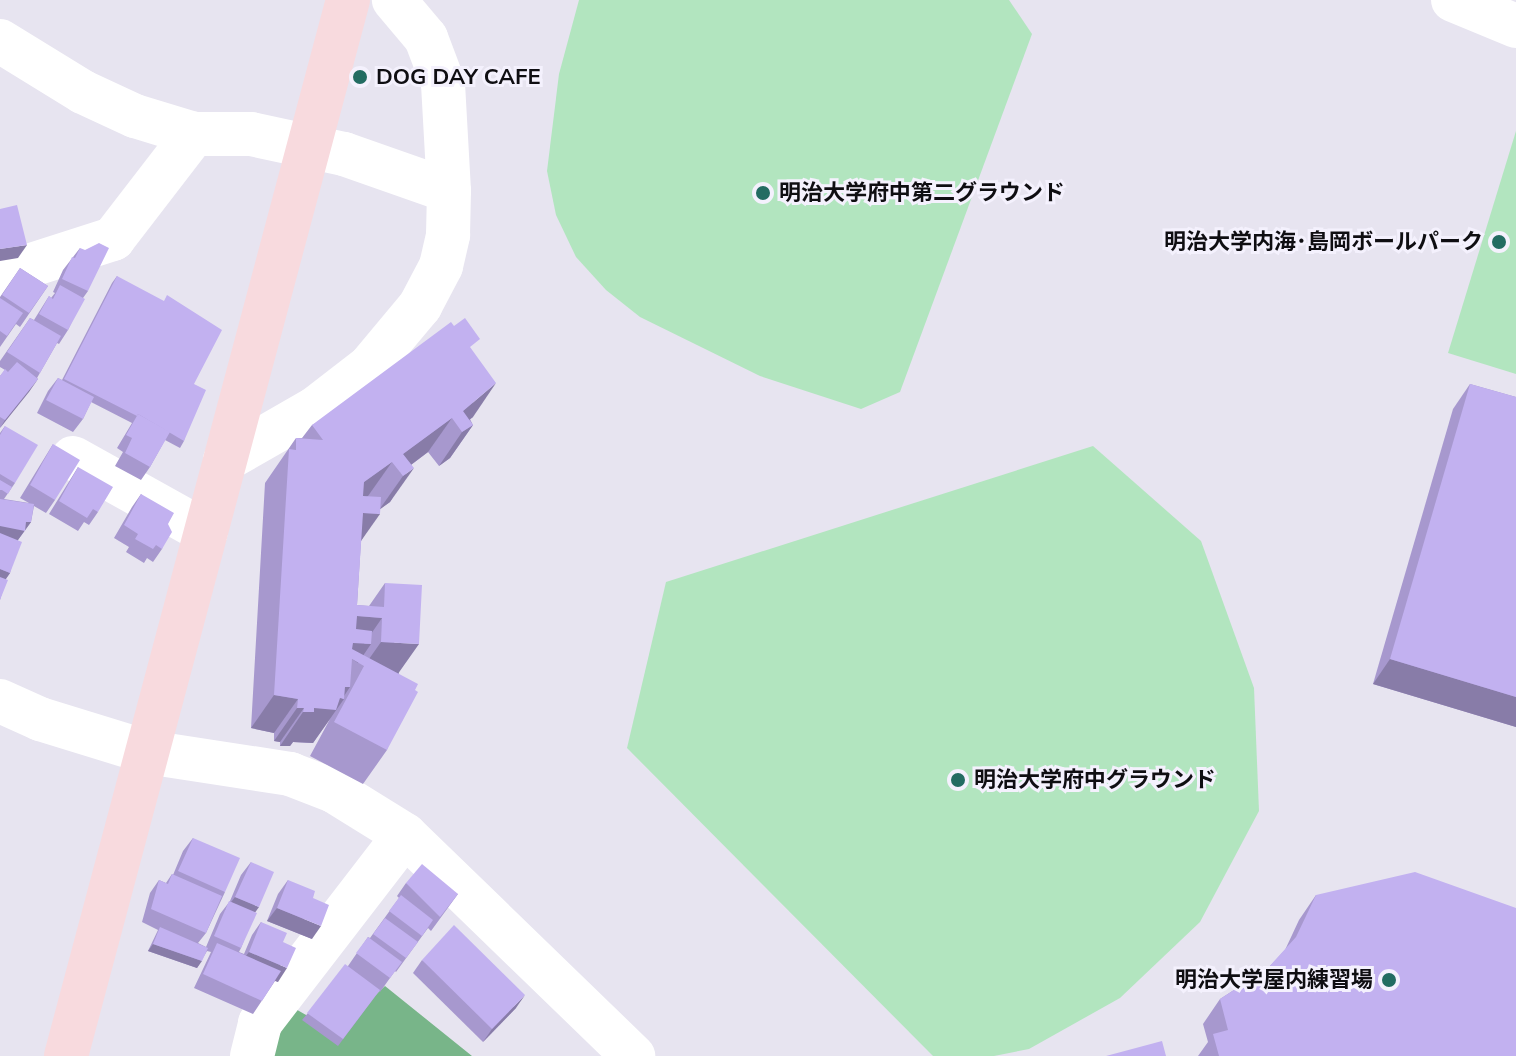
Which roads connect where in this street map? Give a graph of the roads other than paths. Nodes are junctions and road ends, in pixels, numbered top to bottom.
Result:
1 (348, 0) edge
2 (394, 0) edge
3 (1453, 0) edge
4 (1516, 26) edge
5 (0, 41) edge
6 (194, 134) junction
7 (309, 147) junction
8 (449, 191) junction
9 (0, 275) edge
10 (73, 458) edge
11 (225, 460) junction
12 (206, 532) junction
13 (0, 701) edge
14 (147, 752) junction
15 (405, 835) junction
16 (66, 1056) edge
17 (252, 1056) edge
18 (633, 1056) edge

1 - 7 main road
2 - 8 street
3 - 4 street
5 - 6 street
6 - 7 street
6 - 9 street
7 - 8 street
7 - 11 main road
8 - 11 street
10 - 12 street
11 - 12 main road
12 - 14 main road
13 - 14 street
14 - 15 street
14 - 16 main road
15 - 17 street
15 - 18 street

